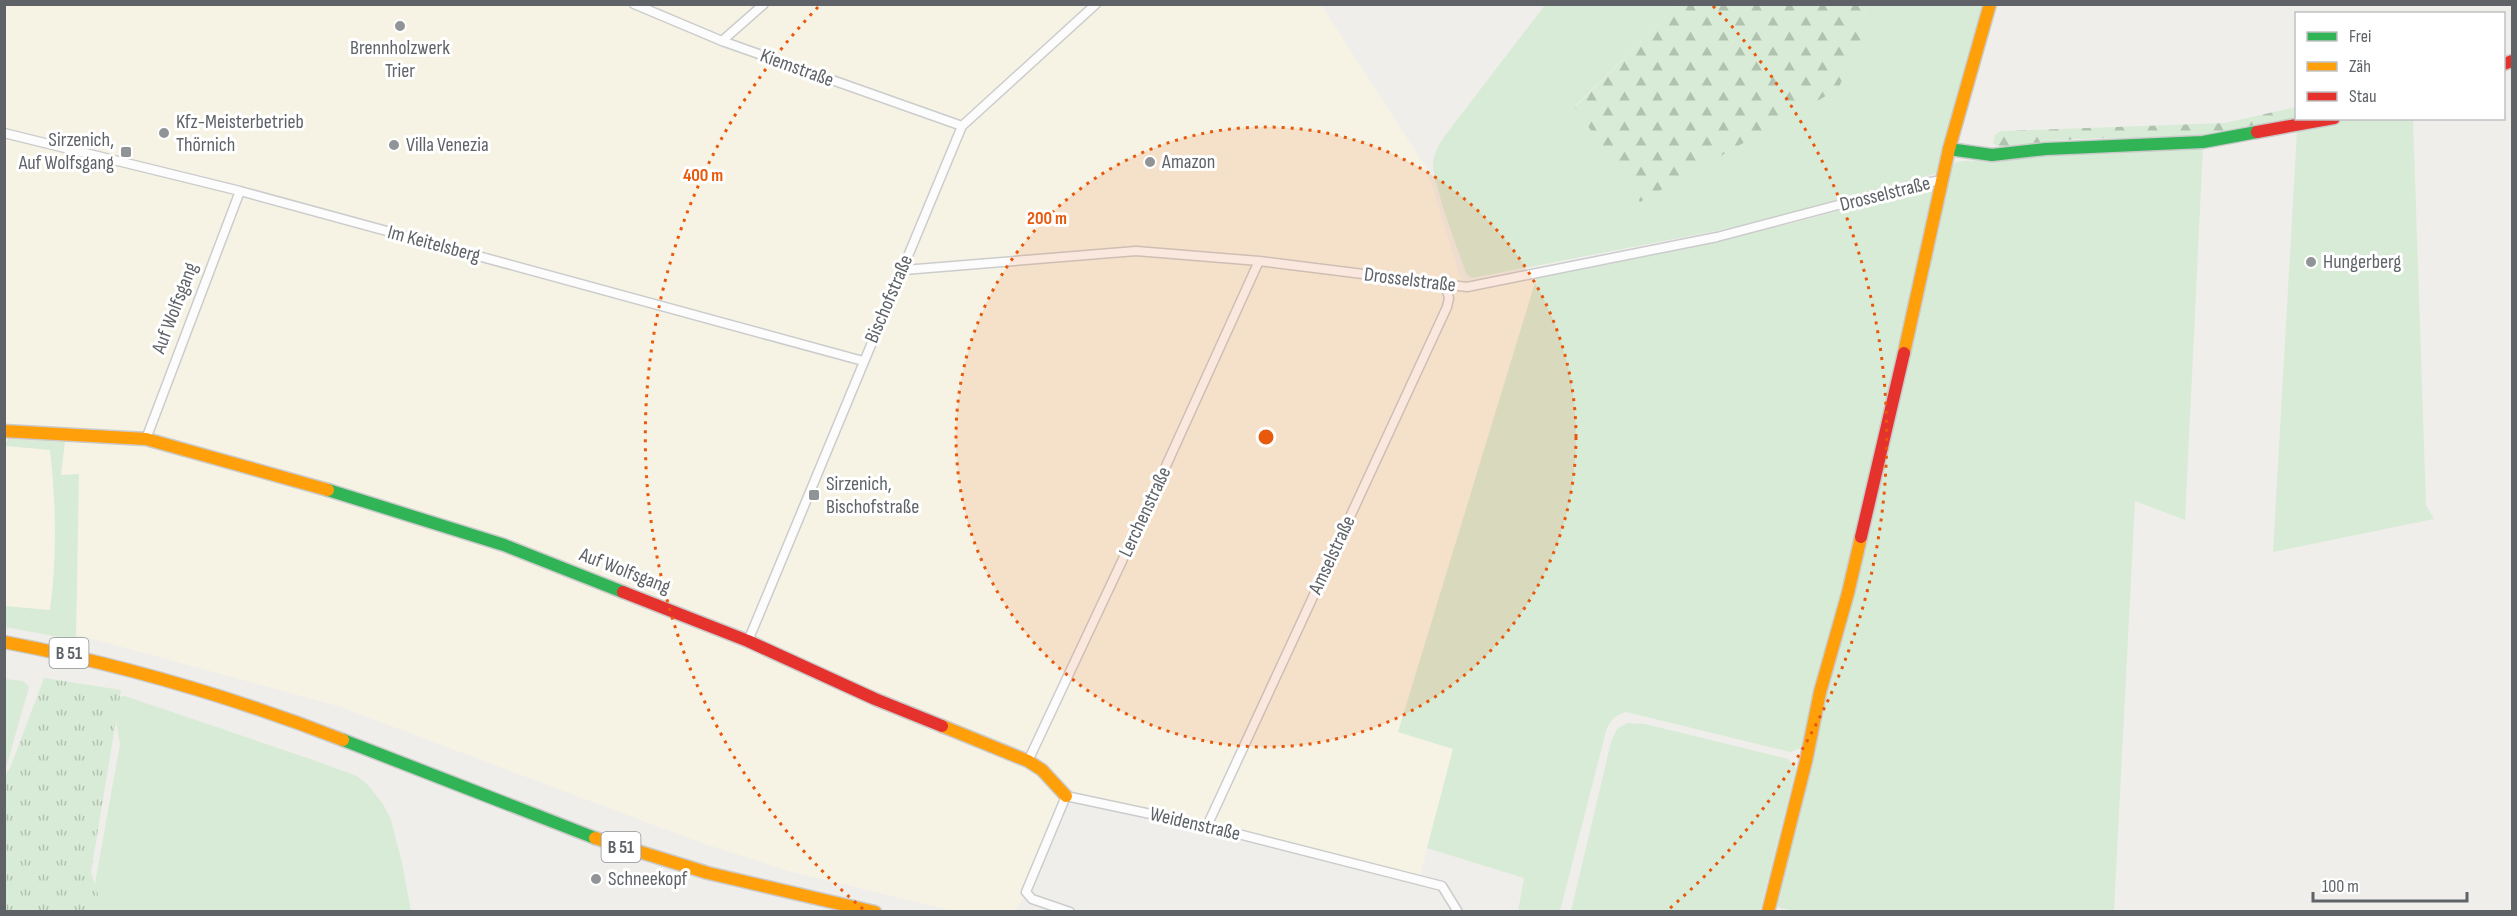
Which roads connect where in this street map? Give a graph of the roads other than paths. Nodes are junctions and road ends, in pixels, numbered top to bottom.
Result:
1 (634, 4) edge
2 (764, 4) edge
3 (1096, 4) edge
4 (1989, 4) edge
5 (722, 41) junction
6 (2323, 120) edge
7 (962, 126) junction
8 (4, 133) edge
9 (1949, 149) junction
10 (1942, 180) junction
11 (240, 191) junction
12 (1259, 261) junction
13 (904, 270) junction
14 (1445, 284) junction
15 (863, 361) junction
16 (4, 431) edge
17 (146, 439) junction
18 (748, 640) junction
19 (4, 642) edge
20 (1028, 761) junction
21 (1066, 796) junction
22 (1207, 826) junction
23 (875, 912) edge
24 (1070, 912) edge
25 (1458, 912) edge
26 (1768, 912) edge

1 - 5 street, Kiemstraße
2 - 5 street
3 - 7 street, Bischofstraße
4 - 9 main road
5 - 7 street, Kiemstraße
6 - 9 main road
7 - 13 street, Bischofstraße
8 - 11 street, Im Keitelsberg
9 - 10 main road
10 - 14 street, Drosselstraße
10 - 26 main road
11 - 15 street, Im Keitelsberg
11 - 17 street, Auf Wolfsgang
12 - 13 street, Drosselstraße
12 - 14 street, Drosselstraße
12 - 20 street, Lerchenstraße
13 - 15 street, Bischofstraße
14 - 22 street, Amselstraße
15 - 18 street, Bischofstraße
16 - 17 main road, Auf Wolfsgang
17 - 18 main road, Auf Wolfsgang
18 - 20 main road, Auf Wolfsgang
19 - 23 main road, B 51
20 - 21 main road, Auf Wolfsgang
21 - 22 street, Weidenstraße
21 - 24 street
22 - 25 street, Weidenstraße

